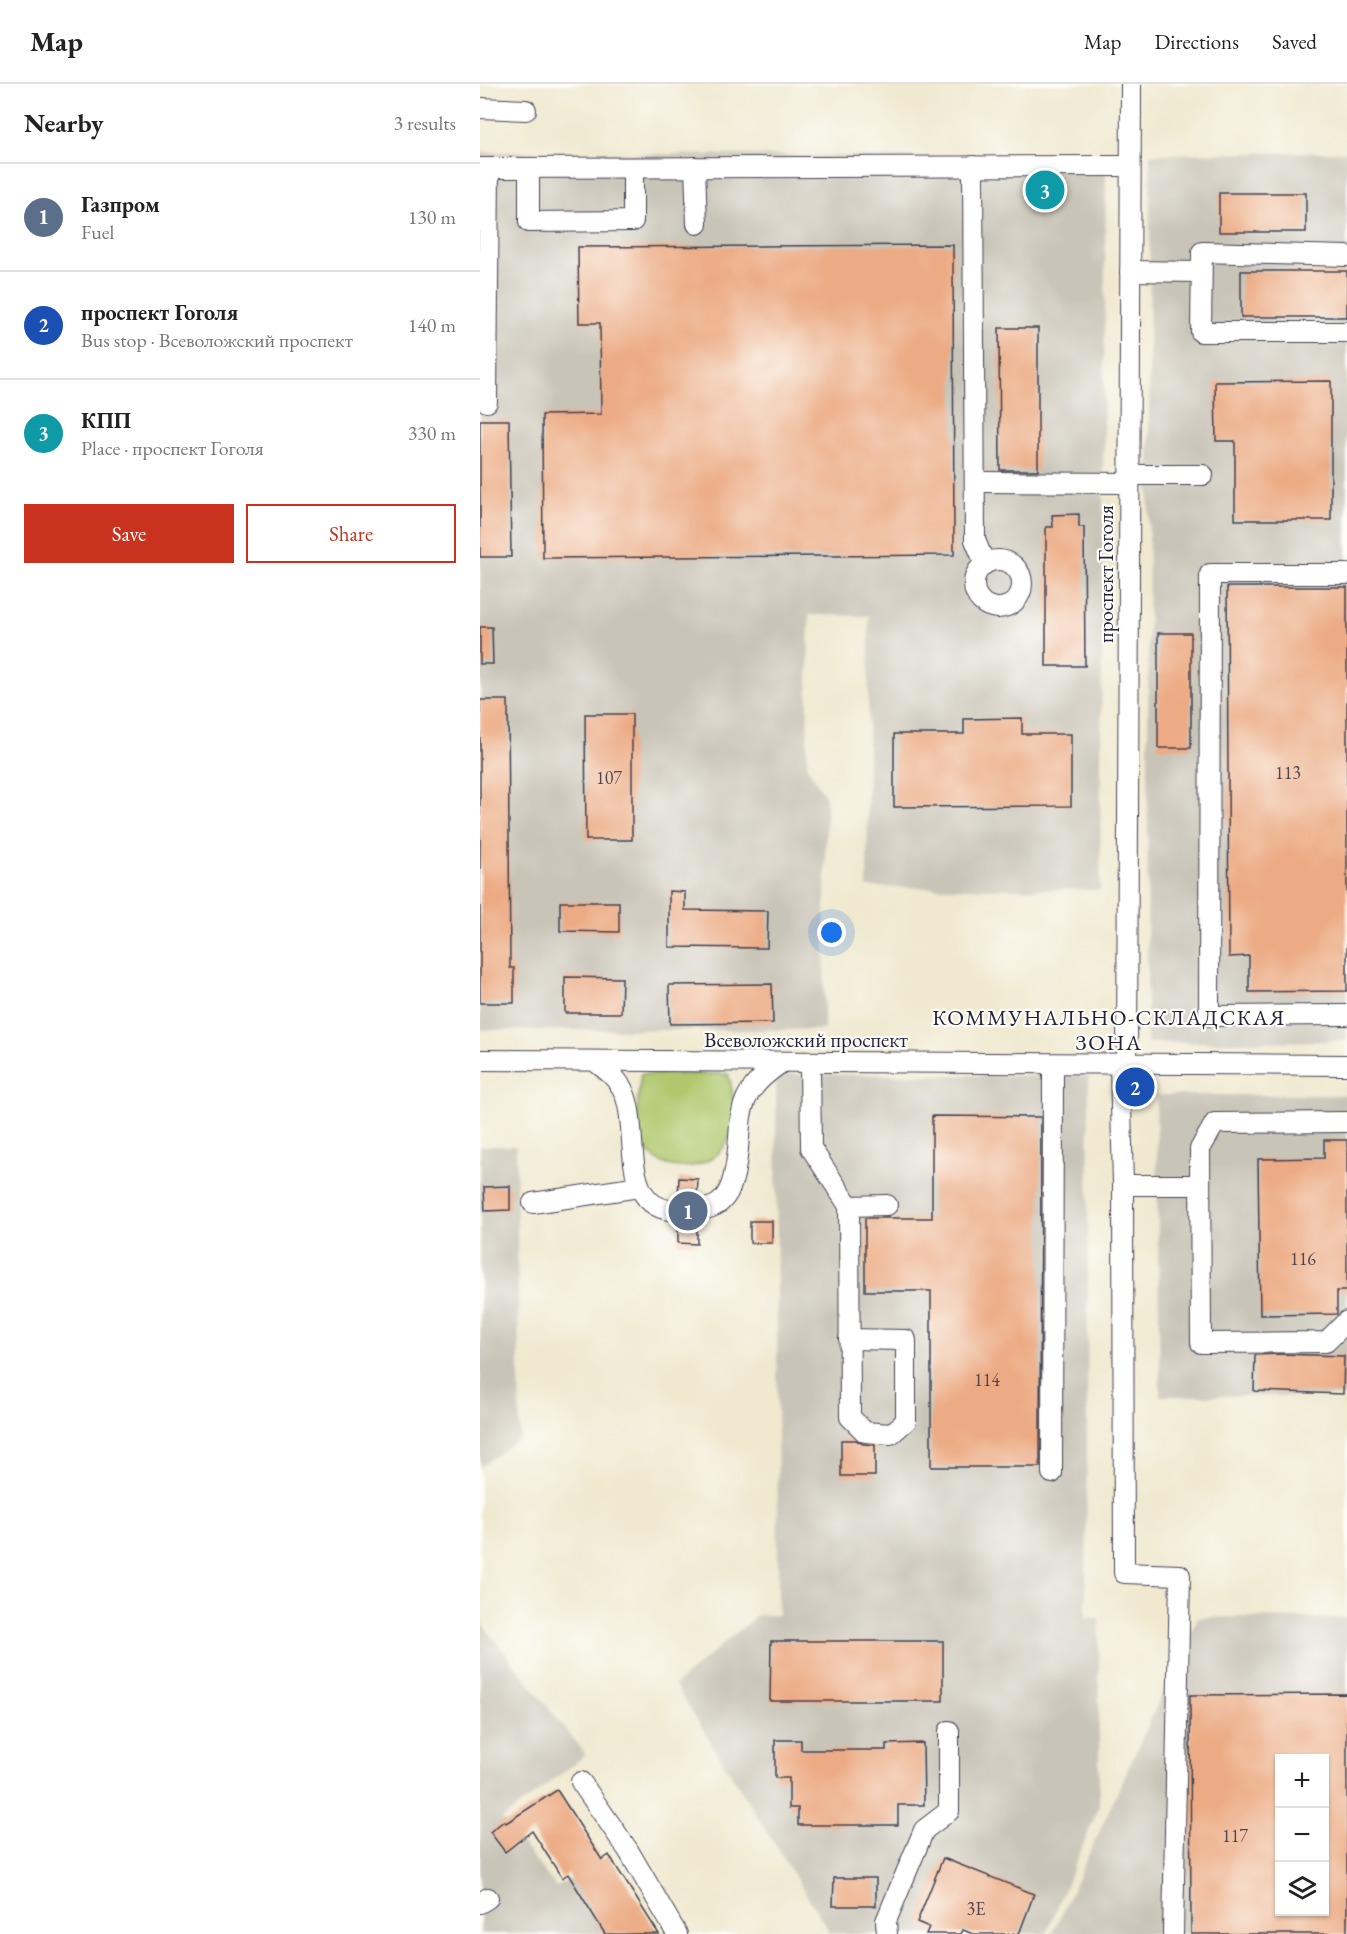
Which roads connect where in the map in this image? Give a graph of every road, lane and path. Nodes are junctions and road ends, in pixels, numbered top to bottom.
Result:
1 (1131, 84) edge
2 (480, 108) edge
3 (526, 110) dead end
4 (974, 166) junction
5 (1130, 166) junction
6 (695, 167) junction
7 (484, 168) edge
8 (529, 168) junction
9 (633, 168) junction
10 (697, 224) dead end
11 (1347, 256) edge
12 (1130, 271) junction
13 (1201, 272) junction
14 (1347, 332) edge
15 (480, 398) edge
16 (1203, 475) dead end
17 (1129, 479) junction
18 (975, 482) junction
19 (985, 564) dead end
20 (1347, 574) edge
21 (1347, 1016) edge
22 (480, 1060) edge
23 (596, 1062) junction
24 (781, 1063) junction
25 (810, 1063) junction
26 (1053, 1065) junction
27 (1124, 1065) junction
28 (1347, 1065) edge
29 (1347, 1122) edge
30 (1123, 1185) junction
31 (1200, 1185) junction
32 (639, 1187) junction
33 (533, 1203) dead end
34 (887, 1205) dead end
35 (849, 1206) junction
36 (1347, 1321) edge
37 (849, 1339) junction
38 (1052, 1473) dead end
39 (950, 1731) dead end
40 (581, 1782) dead end
41 (677, 1934) edge
42 (887, 1934) edge
43 (1173, 1934) edge

1 - 5 street, проспект Гоголя
2 - 3 street
4 - 5 street
4 - 6 street
4 - 18 street
5 - 12 street, проспект Гоголя
6 - 9 street
6 - 10 street
7 - 8 street
7 - 15 street
8 - 9 street
8 - 9 street
11 - 13 street
12 - 13 street
12 - 17 street, проспект Гоголя
13 - 14 street
16 - 17 street
17 - 18 street
17 - 27 street, проспект Гоголя
18 - 19 street
20 - 21 street
22 - 23 street, Всеволожский проспект
23 - 24 street, Всеволожский проспект
23 - 32 street
24 - 25 street, Всеволожский проспект
24 - 32 street
25 - 26 street, Всеволожский проспект
25 - 35 street
26 - 27 street, Всеволожский проспект
26 - 38 street
27 - 28 street, Всеволожский проспект
27 - 30 street, проспект Гоголя
29 - 31 street
30 - 31 street
30 - 43 street, проспект Гоголя
31 - 36 street
32 - 33 street
34 - 35 street
35 - 37 street
37 - 37 street
39 - 42 street
40 - 41 street

